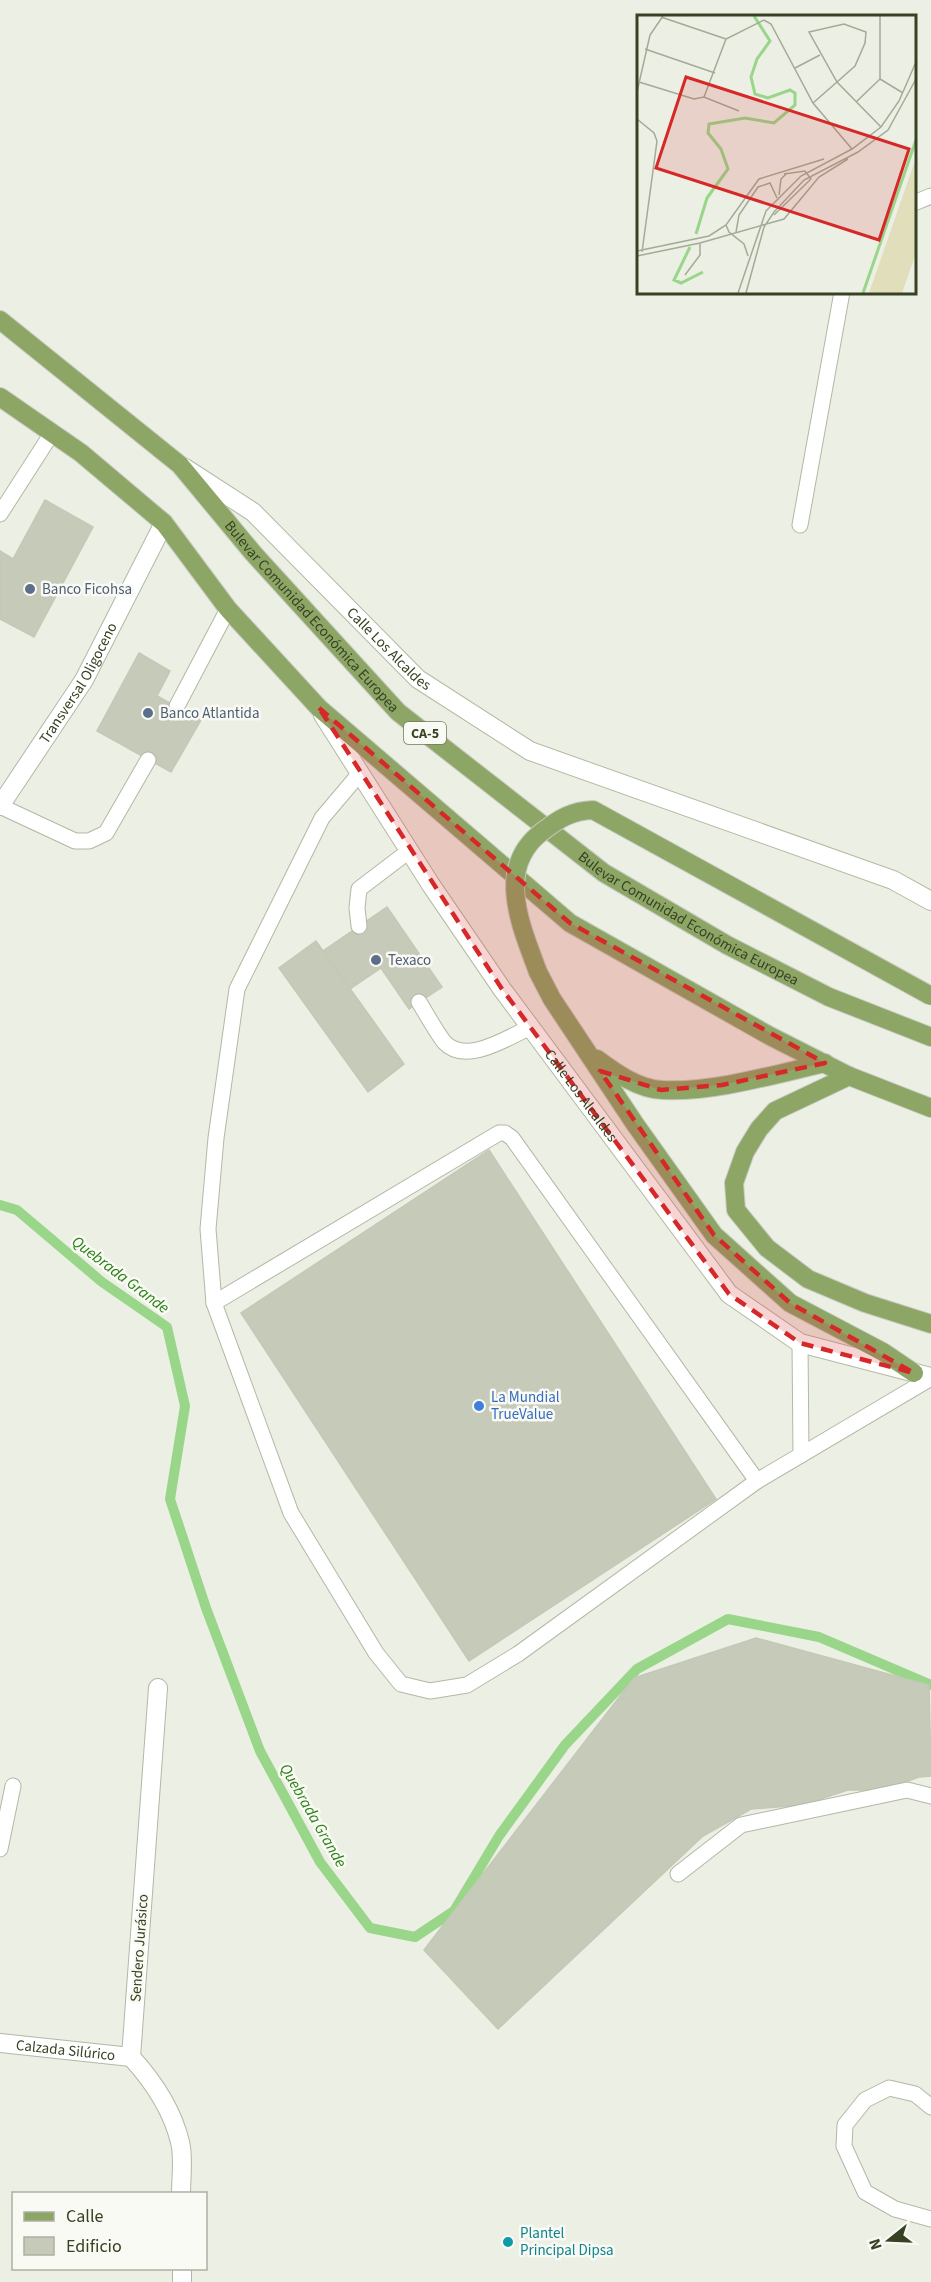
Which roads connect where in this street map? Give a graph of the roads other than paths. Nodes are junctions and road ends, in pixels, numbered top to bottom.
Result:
1 (931, 196) edge
2 (916, 203) edge
3 (842, 294) edge
4 (0, 320) edge
5 (0, 397) edge
6 (52, 433) junction
7 (180, 465) junction
8 (0, 514) edge
9 (164, 523) junction
10 (800, 525) dead end
11 (228, 609) junction
12 (177, 706) dead end
13 (319, 708) junction
14 (148, 760) dead end
15 (360, 773) junction
16 (0, 806) edge
17 (409, 851) junction
18 (931, 901) edge
19 (359, 926) dead end
20 (931, 996) edge
21 (419, 1002) dead end
22 (531, 1027) junction
23 (931, 1037) edge
24 (588, 1053) junction
25 (825, 1064) junction
26 (849, 1076) junction
27 (931, 1108) edge
28 (214, 1303) junction
29 (931, 1324) edge
30 (801, 1343) junction
31 (925, 1376) edge
32 (801, 1455) junction
33 (757, 1481) junction
34 (158, 1688) dead end
35 (13, 1786) dead end
36 (931, 1796) edge
37 (0, 1849) edge
38 (678, 1874) dead end
39 (0, 2043) edge
40 (131, 2057) junction
41 (931, 2108) edge
42 (181, 2192) edge
43 (931, 2219) edge

1 - 2 lane
3 - 10 lane
4 - 7 main road, Bulevar Comunidad Económica Europea / CA-5
5 - 6 main road
6 - 8 lane
6 - 9 main road
7 - 18 main road, Calle Los Alcaldes
7 - 23 main road, Bulevar Comunidad Económica Europea / CA-5
9 - 11 main road
9 - 16 main road, Transversal Oligoceno
11 - 12 lane
11 - 13 main road
13 - 15 main road, Calle Los Alcaldes
13 - 25 main road
14 - 16 lane
15 - 17 main road, Calle Los Alcaldes
15 - 28 lane
17 - 19 lane
17 - 22 main road, Calle Los Alcaldes
20 - 24 main road, bridge
21 - 22 lane
22 - 30 main road, Calle Los Alcaldes
24 - 25 main road
24 - 31 main road
25 - 26 main road
26 - 27 main road
26 - 29 main road
28 - 33 lane
28 - 33 lane
30 - 31 main road, Calle Los Alcaldes
30 - 32 lane
31 - 32 lane
32 - 33 lane
34 - 40 main road, Sendero Jurásico
35 - 37 lane
36 - 38 lane
39 - 40 main road, Calzada Silúrico
40 - 42 main road
41 - 43 lane

